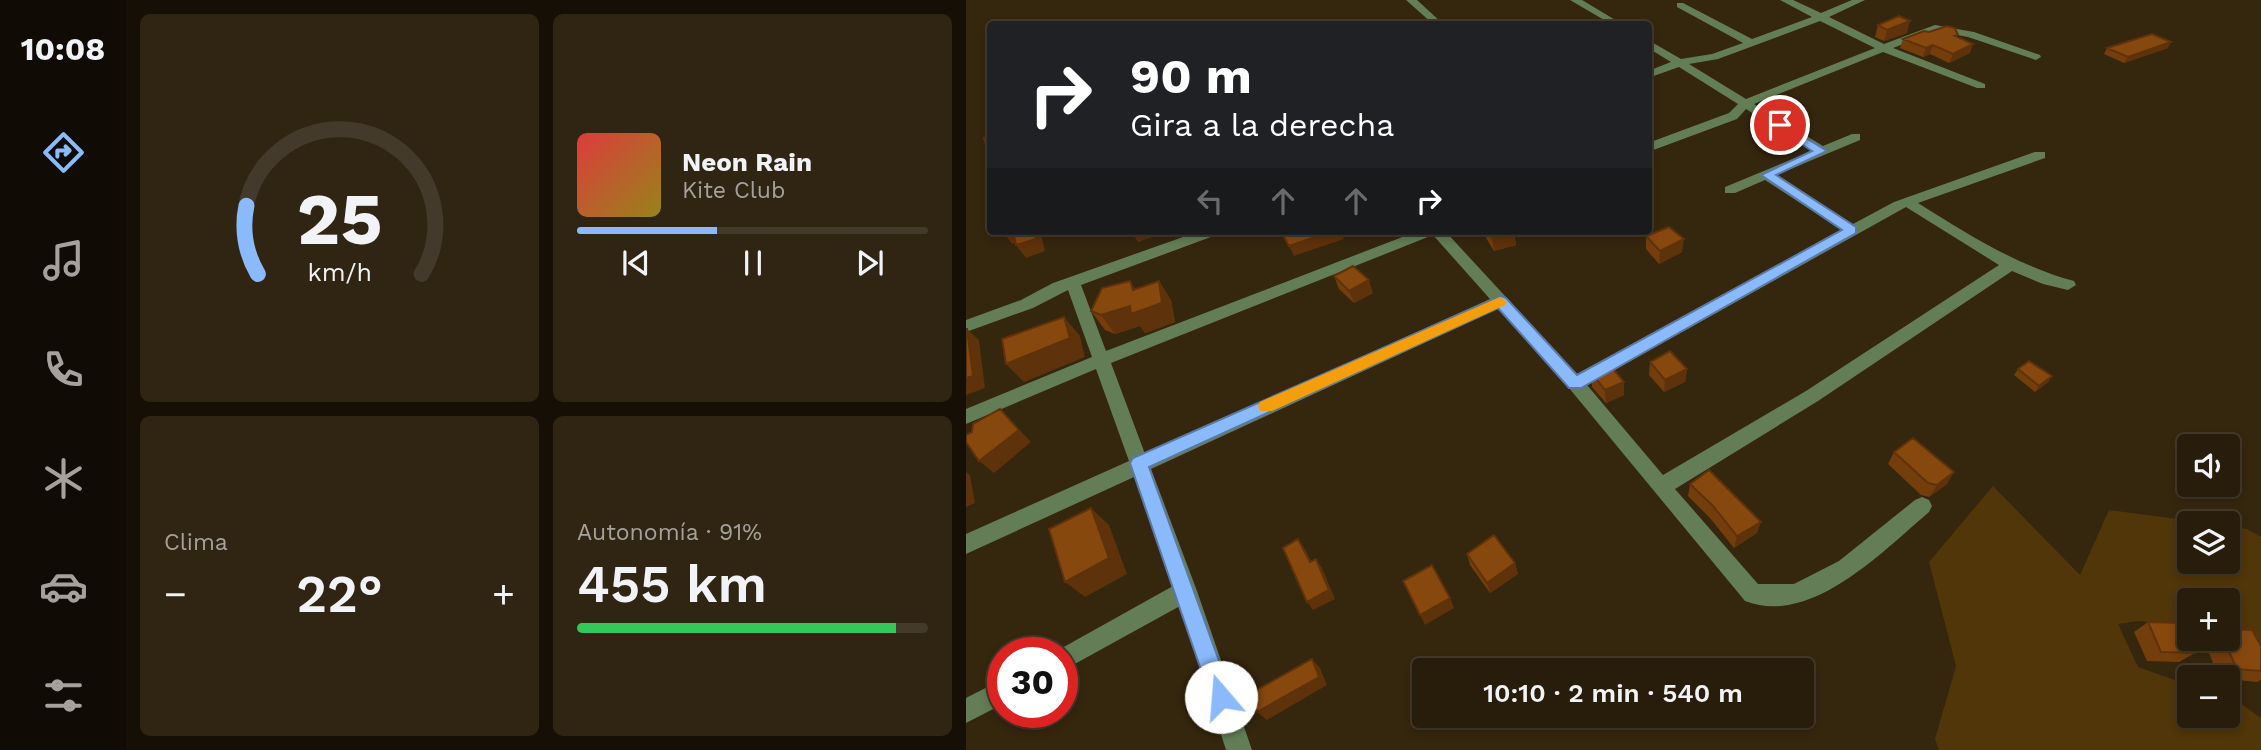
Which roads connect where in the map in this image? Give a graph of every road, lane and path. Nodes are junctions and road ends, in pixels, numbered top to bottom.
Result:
1 (1411, 0) edge
2 (1575, 0) edge
3 (1785, 0) edge
4 (1860, 0) edge
5 (1680, 5) dead end
6 (1819, 17) junction
7 (1435, 21) edge
8 (1612, 21) edge
9 (1751, 43) junction
10 (1652, 45) edge
11 (1886, 48) junction
12 (2036, 57) dead end
13 (1682, 62) junction
14 (1652, 73) edge
15 (1980, 86) dead end
16 (1744, 104) junction
17 (1856, 136) dead end
18 (1652, 146) edge
19 (1821, 151) junction
20 (2040, 155) dead end
21 (1767, 175) junction
22 (1730, 190) dead end
23 (1907, 202) junction
24 (1852, 230) junction
25 (1203, 235) edge
26 (1421, 235) edge
27 (1441, 235) edge
28 (2012, 264) junction
29 (1073, 283) junction
30 (2068, 285) dead end
31 (1501, 301) junction
32 (966, 326) edge
33 (1101, 360) junction
34 (1575, 383) junction
35 (966, 417) edge
36 (1139, 463) junction
37 (1661, 486) junction
38 (1922, 506) dead end
39 (966, 544) edge
40 (1186, 591) junction
41 (1078, 650) edge
42 (987, 700) edge
43 (966, 711) edge
44 (1239, 750) edge

1 - 7 street
2 - 8 street
3 - 6 street
4 - 6 street
5 - 9 street
6 - 9 street
6 - 11 street
9 - 13 street
10 - 13 street
11 - 12 street
11 - 15 street
11 - 16 street
13 - 14 street
13 - 16 street
16 - 18 street
16 - 19 street
17 - 19 street
19 - 21 street
20 - 23 street
21 - 22 street
21 - 24 street
23 - 24 street
23 - 28 street
24 - 34 street
25 - 29 street
26 - 33 street
27 - 31 street
28 - 30 street
28 - 37 street
29 - 32 street
29 - 33 street
31 - 34 street
31 - 36 street
33 - 35 street
33 - 36 street
34 - 37 street
36 - 39 street
36 - 40 street
37 - 38 street
40 - 41 street
40 - 44 street
42 - 43 street

